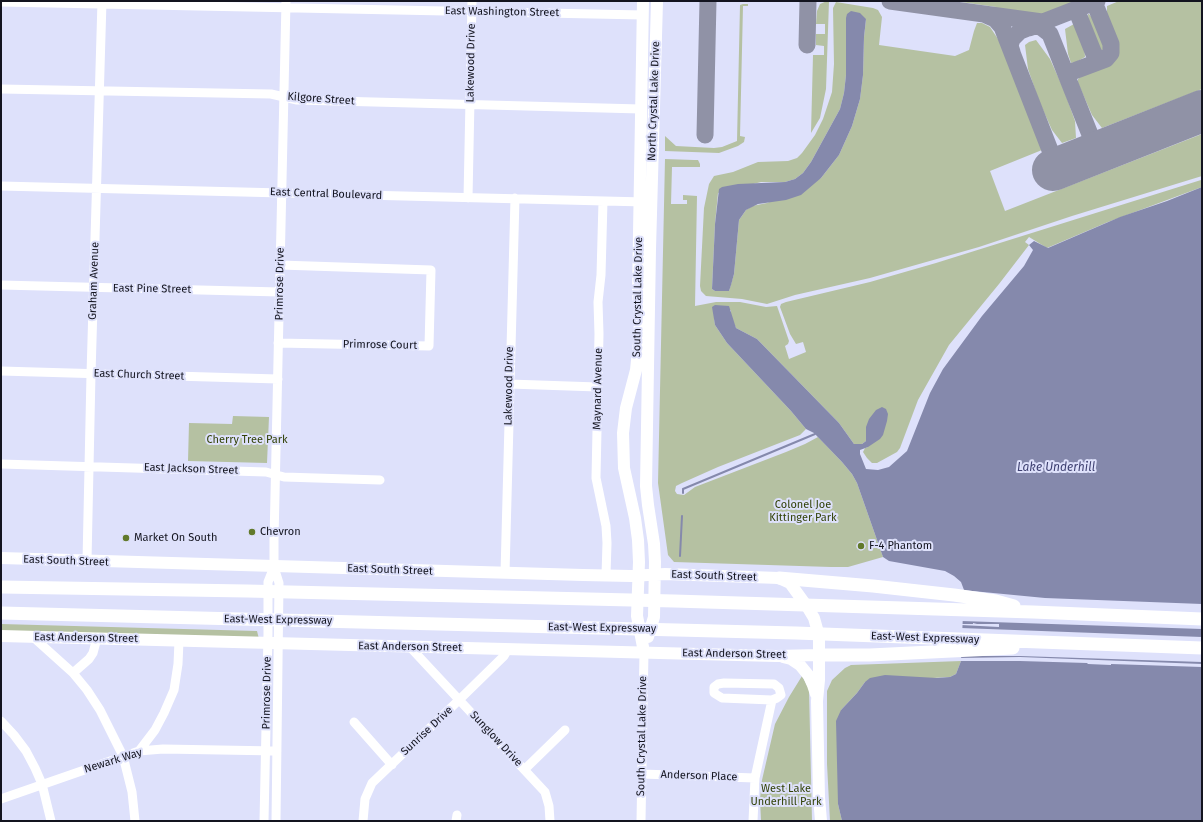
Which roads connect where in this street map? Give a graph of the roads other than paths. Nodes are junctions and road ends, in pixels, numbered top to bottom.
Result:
1 (472, 1) edge
2 (643, 1) edge
3 (657, 1) edge
4 (1, 2) edge
5 (102, 3) edge
6 (286, 4) edge
7 (472, 12) junction
8 (642, 15) junction
9 (1, 89) edge
10 (99, 90) junction
11 (285, 97) junction
12 (471, 105) junction
13 (641, 109) junction
14 (1, 186) edge
15 (97, 188) junction
16 (282, 192) junction
17 (468, 198) junction
18 (514, 198) junction
19 (603, 201) junction
20 (646, 202) junction
21 (280, 265) junction
22 (1, 285) edge
23 (94, 287) junction
24 (280, 292) junction
25 (278, 343) junction
26 (1, 371) edge
27 (91, 374) junction
28 (278, 379) junction
29 (509, 384) junction
30 (598, 387) junction
31 (1, 464) edge
32 (90, 466) junction
33 (276, 475) junction
34 (380, 480) dead end
35 (1, 558) edge
36 (88, 561) junction
37 (274, 566) junction
38 (505, 573) junction
39 (655, 574) junction
40 (606, 575) junction
41 (638, 576) junction
42 (779, 578) junction
43 (1, 587) edge
44 (1033, 612) junction
45 (1, 613) edge
46 (1202, 619) edge
47 (1, 636) edge
48 (33, 637) junction
49 (97, 638) junction
50 (179, 641) junction
51 (273, 643) junction
52 (1090, 644) junction
53 (409, 646) junction
54 (1202, 648) edge
55 (508, 649) junction
56 (644, 652) junction
57 (819, 655) junction
58 (776, 656) junction
59 (73, 673) junction
60 (460, 700) junction
61 (772, 700) junction
62 (817, 701) junction
63 (1, 721) edge
64 (354, 722) dead end
65 (565, 730) dead end
66 (266, 750) junction
67 (140, 751) junction
68 (277, 751) junction
69 (123, 756) junction
70 (392, 765) junction
71 (524, 769) junction
72 (642, 774) junction
73 (755, 778) junction
74 (42, 784) junction
75 (1, 799) edge
76 (51, 821) edge
77 (135, 821) edge
78 (264, 821) edge
79 (276, 821) edge
80 (363, 821) edge
81 (550, 821) edge
82 (641, 821) edge
83 (753, 821) edge
84 (821, 821) edge

1 - 7 street, Lakewood Drive
2 - 8 main road, North Crystal Lake Drive
3 - 20 main road, North Crystal Lake Drive
4 - 5 street, East Washington Street
5 - 6 street, East Washington Street
5 - 10 street, Graham Avenue
6 - 7 street, East Washington Street
6 - 11 street, Primrose Drive
7 - 8 street, East Washington Street
7 - 12 street, Lakewood Drive
8 - 13 main road, North Crystal Lake Drive
9 - 10 street, Kilgore Street
10 - 11 street, Kilgore Street
10 - 15 street, Graham Avenue
11 - 12 street, Kilgore Street
11 - 16 street, Primrose Drive
12 - 13 street, Kilgore Street
12 - 17 street, Lakewood Drive
13 - 20 main road, North Crystal Lake Drive
14 - 15 street, East Central Boulevard
15 - 16 street, East Central Boulevard
15 - 23 street, Graham Avenue
16 - 17 street, East Central Boulevard
16 - 21 street, Primrose Drive
17 - 18 street, East Central Boulevard
18 - 19 street, East Central Boulevard
18 - 29 street, Lakewood Drive
19 - 20 street, East Central Boulevard
19 - 30 street, Maynard Avenue
20 - 39 main road, South Crystal Lake Drive
20 - 41 main road, South Crystal Lake Drive
21 - 24 street, Primrose Drive
21 - 25 street, Primrose Court
22 - 23 street, East Pine Street
23 - 24 street, East Pine Street
23 - 27 street, Graham Avenue
24 - 25 street, Primrose Drive
25 - 28 street, Primrose Drive
26 - 27 street, East Church Street
27 - 28 street, East Church Street
27 - 32 street, Graham Avenue
28 - 33 street, Primrose Drive
29 - 30 street
29 - 38 street, Lakewood Drive
30 - 40 street, Maynard Avenue
31 - 32 street, East Jackson Street
32 - 33 street, East Jackson Street
32 - 36 street, Graham Avenue
33 - 34 street, East Jackson Street
33 - 37 street, Primrose Drive
35 - 36 main road, East South Street
36 - 37 main road, East South Street
37 - 38 main road, East South Street
37 - 51 street, Primrose Drive
38 - 40 main road, East South Street
39 - 41 main road, East South Street
39 - 42 main road, East South Street
39 - 56 main road, South Crystal Lake Drive
40 - 41 main road, East South Street
41 - 56 main road, South Crystal Lake Drive
42 - 44 highway
42 - 57 main road
43 - 44 highway
44 - 46 highway
45 - 52 highway, East-West Expressway
47 - 48 main road, East Anderson Street
48 - 49 main road, East Anderson Street
48 - 59 street
49 - 50 main road, East Anderson Street
49 - 59 street
50 - 51 main road, East Anderson Street
50 - 67 street
51 - 53 main road, East Anderson Street
51 - 66 street, Primrose Drive
51 - 68 street, Primrose Drive
52 - 54 highway, East-West Expressway
52 - 57 highway
53 - 55 main road, East Anderson Street
53 - 60 street, Sunglow Drive
55 - 56 main road, East Anderson Street
55 - 60 street, Sunrise Drive
56 - 58 main road, East Anderson Street
56 - 72 street, South Crystal Lake Drive
57 - 58 main road, East Anderson Street
57 - 62 main road
58 - 62 main road
59 - 69 street
60 - 70 street, Sunrise Drive
60 - 71 street, Sunglow Drive
61 - 61 street
61 - 73 street
62 - 84 main road
63 - 74 street
64 - 70 street
65 - 71 street
66 - 67 street, Newark Way
66 - 68 street, Newark Way
66 - 78 street, Primrose Drive
67 - 69 street, Newark Way
68 - 79 street, Primrose Drive
69 - 74 street, Newark Way
69 - 77 street
70 - 80 street, Sunrise Drive
71 - 81 street, Sunglow Drive
72 - 73 street, Anderson Place
72 - 82 street, South Crystal Lake Drive
73 - 83 street
74 - 75 street, Newark Way
74 - 76 street

